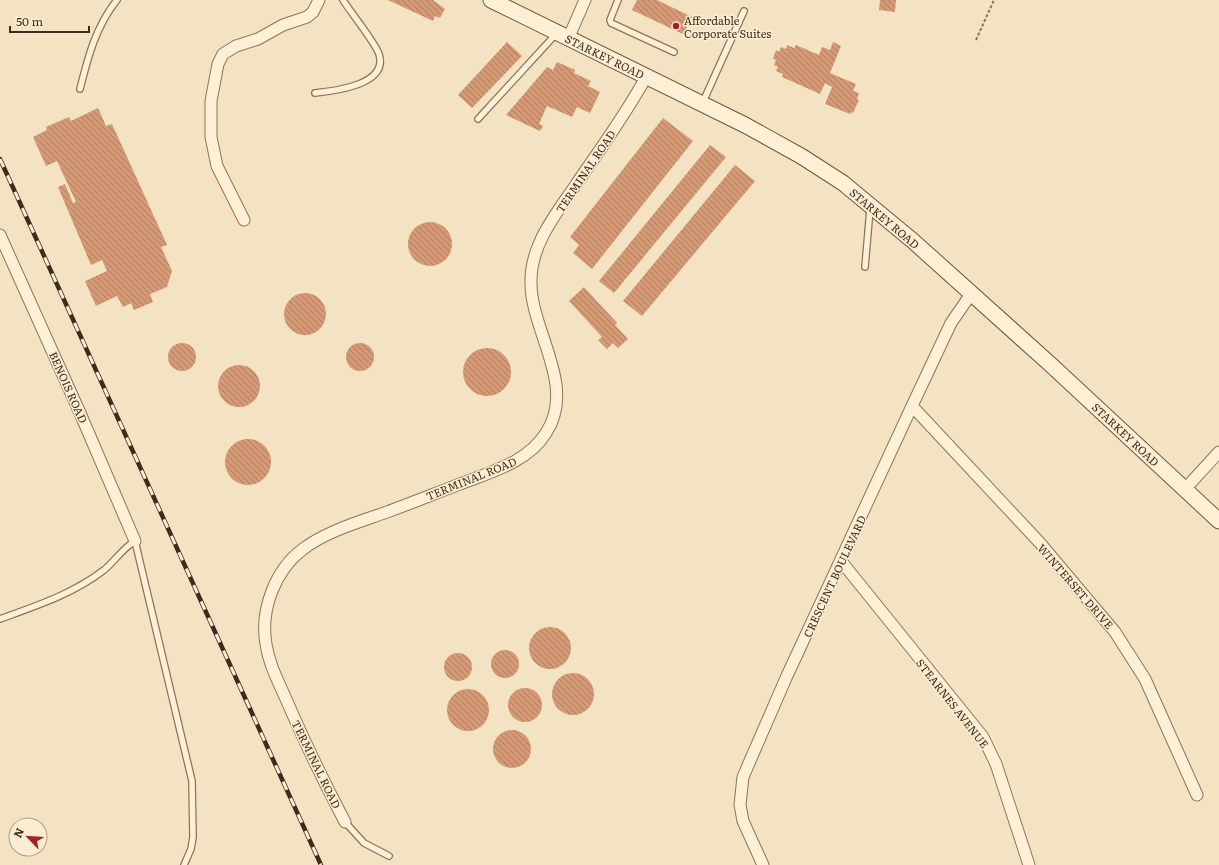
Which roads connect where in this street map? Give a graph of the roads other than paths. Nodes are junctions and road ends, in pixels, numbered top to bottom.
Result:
1 (116, 0) edge
2 (319, 0) edge
3 (343, 0) edge
4 (490, 0) edge
5 (584, 0) edge
6 (618, 0) edge
7 (744, 11) dead end
8 (563, 36) junction
9 (674, 52) dead end
10 (646, 77) junction
11 (80, 89) dead end
12 (315, 93) dead end
13 (702, 104) junction
14 (478, 119) dead end
15 (871, 204) junction
16 (244, 220) dead end
17 (0, 235) edge
18 (865, 266) dead end
19 (972, 294) junction
20 (912, 406) junction
21 (1219, 452) edge
22 (1185, 489) junction
23 (1219, 521) edge
24 (135, 541) junction
25 (841, 561) junction
26 (0, 619) edge
27 (1197, 795) dead end
28 (345, 822) joint
29 (389, 856) dead end
30 (184, 865) edge
31 (763, 865) edge
32 (1029, 865) edge

1 - 11 lane
2 - 16 street
3 - 12 lane
4 - 8 main road, STARKEY ROAD
5 - 8 street
6 - 9 lane
7 - 13 lane
8 - 10 main road, STARKEY ROAD
8 - 14 lane
10 - 13 main road, STARKEY ROAD
10 - 28 street, TERMINAL ROAD
13 - 15 main road, STARKEY ROAD
15 - 18 lane
15 - 19 main road, STARKEY ROAD
17 - 24 street, BENOIS ROAD
19 - 20 street, CRESCENT BOULEVARD
19 - 22 main road, STARKEY ROAD
20 - 25 street, CRESCENT BOULEVARD
20 - 27 street, WINTERSET DRIVE
21 - 22 street
22 - 23 main road, STARKEY ROAD
24 - 26 lane
24 - 30 lane
25 - 31 street, CRESCENT BOULEVARD
25 - 32 street, STEARNES AVENUE
28 - 29 lane

